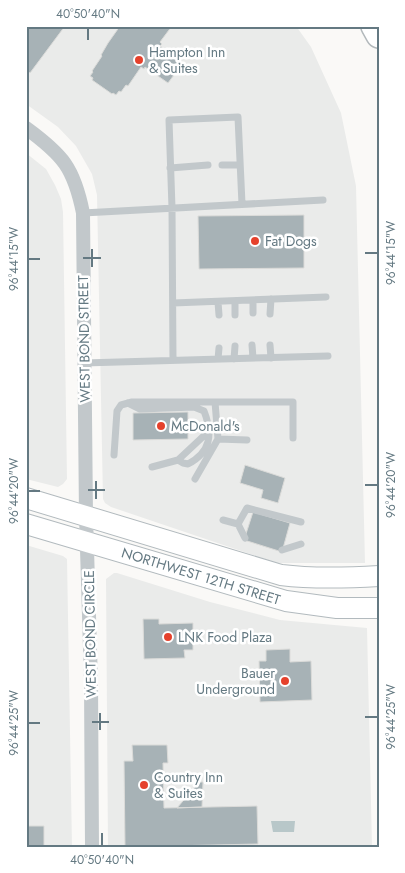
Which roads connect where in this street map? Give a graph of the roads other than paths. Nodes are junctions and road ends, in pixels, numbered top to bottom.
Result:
1 (374, 26) edge
2 (379, 36) edge
3 (26, 128) edge
4 (222, 165) dead end
5 (240, 165) junction
6 (208, 166) dead end
7 (170, 168) junction
8 (324, 200) dead end
9 (242, 204) junction
10 (172, 208) junction
11 (83, 213) junction
12 (326, 297) dead end
13 (253, 300) junction
14 (271, 300) junction
15 (235, 301) junction
16 (218, 302) junction
17 (173, 303) junction
18 (253, 313) dead end
19 (270, 314) dead end
20 (219, 315) dead end
21 (235, 315) dead end
22 (252, 345) dead end
23 (270, 345) dead end
24 (234, 346) dead end
25 (219, 348) dead end
26 (328, 356) dead end
27 (253, 358) junction
28 (271, 358) junction
29 (218, 359) junction
30 (234, 359) junction
31 (174, 360) junction
32 (84, 363) junction
33 (215, 402) junction
34 (128, 403) junction
35 (210, 431) junction
36 (293, 438) dead end
37 (218, 439) junction
38 (246, 440) dead end
39 (114, 455) dead end
40 (178, 460) junction
41 (152, 466) dead end
42 (195, 479) dead end
43 (26, 498) edge
44 (86, 516) junction
45 (223, 520) dead end
46 (301, 522) dead end
47 (26, 524) edge
48 (238, 524) junction
49 (245, 538) dead end
50 (87, 542) junction
51 (301, 544) dead end
52 (282, 550) dead end
53 (379, 576) edge
54 (379, 608) edge
55 (92, 847) edge

1 - 2 highway
3 - 11 street, WEST BOND STREET
4 - 5 lane
5 - 7 lane
5 - 9 lane
6 - 7 lane
7 - 10 lane
8 - 9 lane
9 - 10 lane
10 - 11 lane
10 - 17 lane
11 - 32 street, WEST BOND STREET
12 - 14 lane
13 - 14 lane
13 - 15 lane
13 - 18 lane
14 - 19 lane
15 - 16 lane
15 - 21 lane
16 - 17 lane
16 - 20 lane
17 - 31 lane
22 - 27 lane
23 - 28 lane
24 - 30 lane
25 - 29 lane
26 - 28 lane
27 - 28 lane
27 - 30 lane
29 - 30 lane
29 - 31 lane
31 - 32 lane
32 - 44 street, WEST BOND STREET
33 - 34 lane
33 - 36 lane
33 - 37 lane
34 - 35 lane
34 - 39 lane
35 - 40 lane
35 - 40 lane
37 - 38 lane
37 - 42 lane
40 - 41 lane
43 - 44 main road, NORTHWEST 12TH STREET
44 - 50 street, WEST BOND STREET
44 - 53 main road, NORTHWEST 12TH STREET
45 - 48 lane
46 - 48 lane
47 - 50 main road, NORTHWEST 12TH STREET
48 - 49 lane
50 - 54 main road, NORTHWEST 12TH STREET
50 - 55 street, WEST BOND CIRCLE
51 - 52 lane

